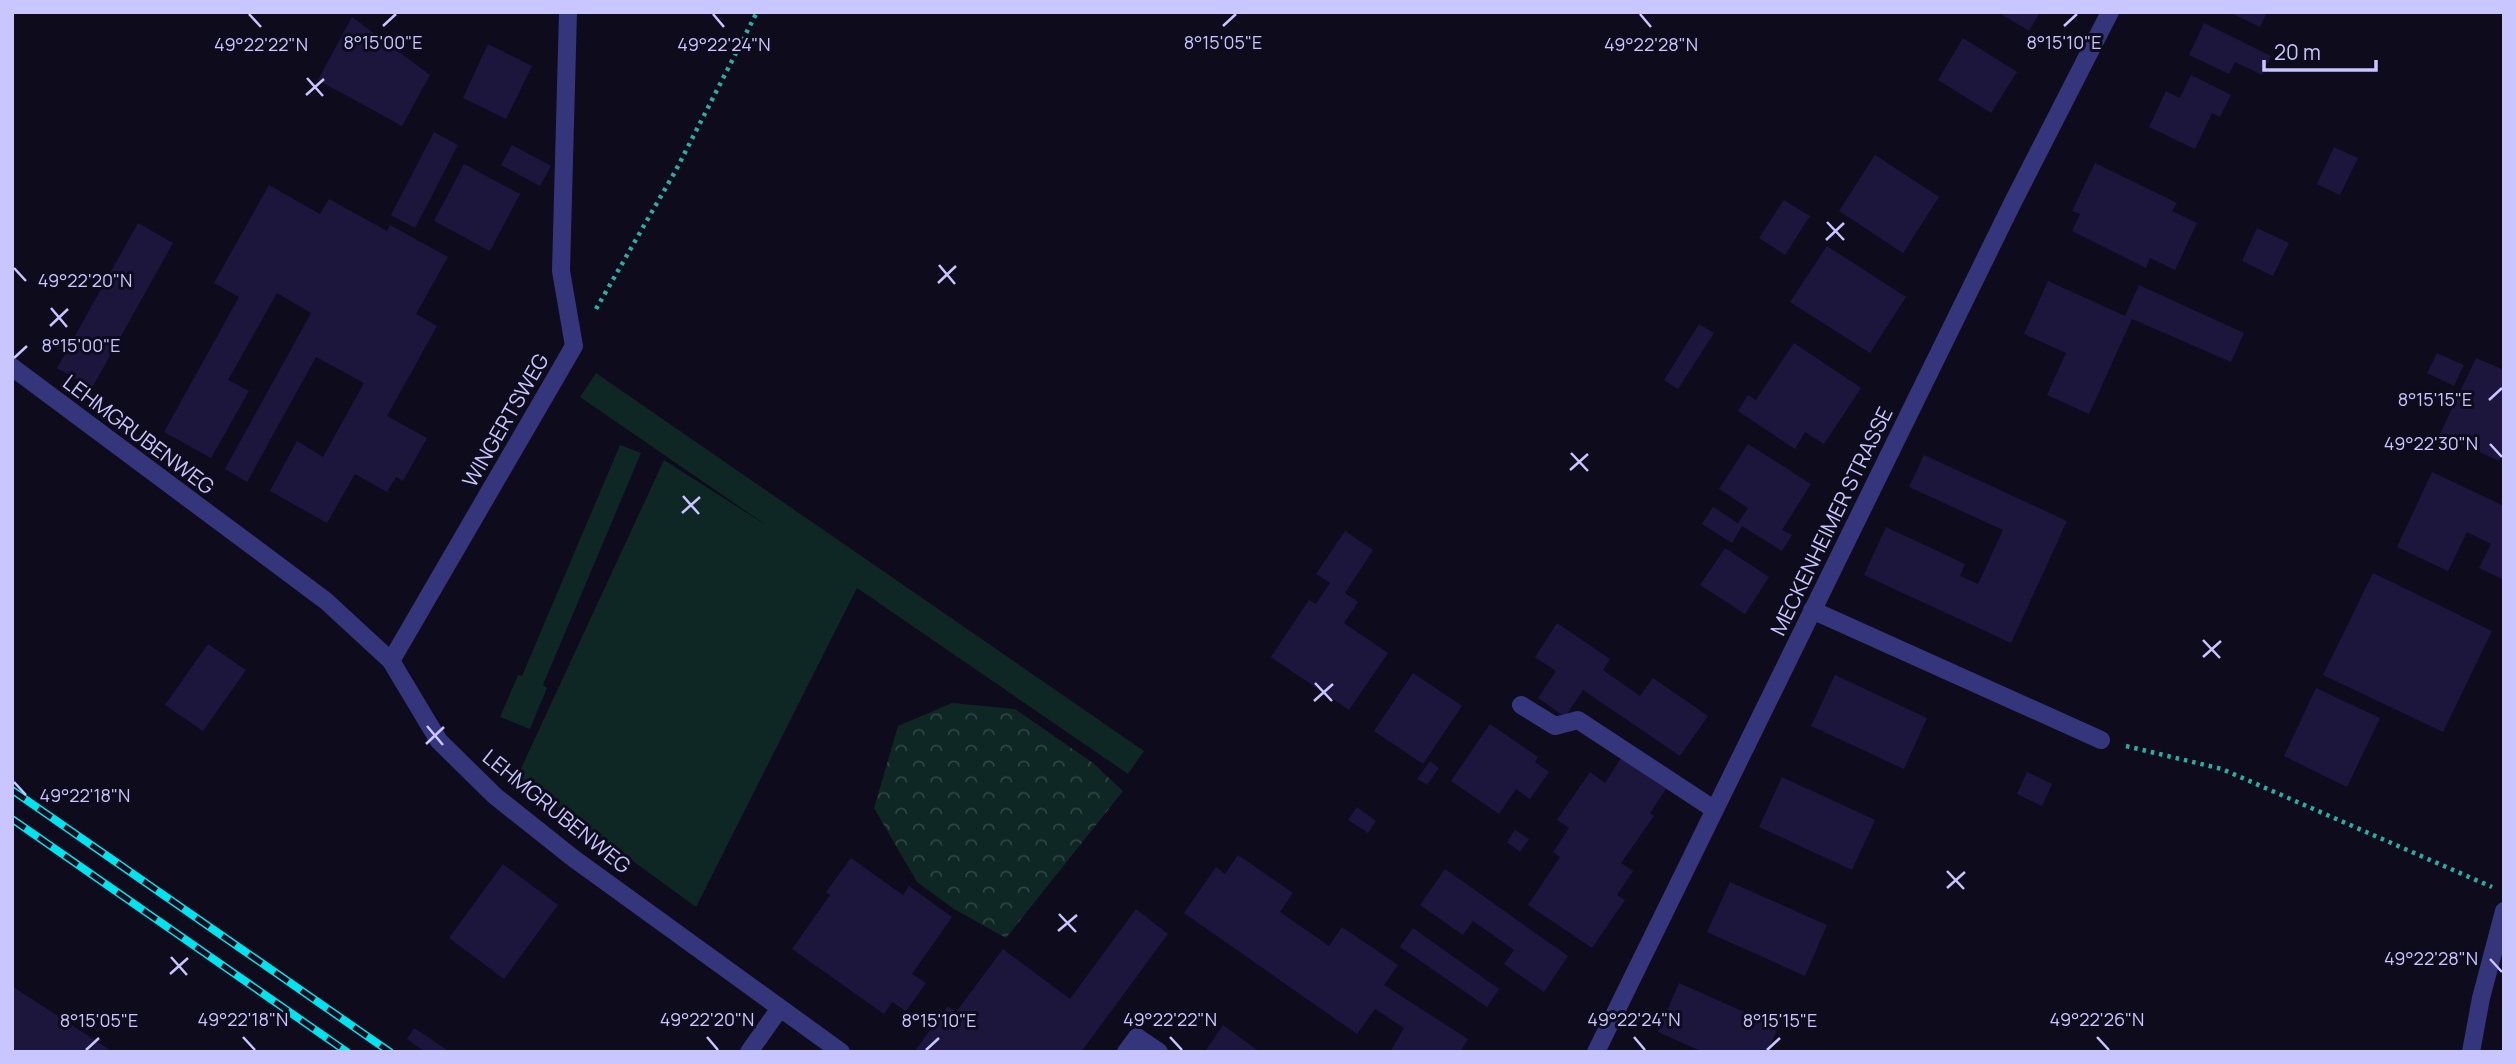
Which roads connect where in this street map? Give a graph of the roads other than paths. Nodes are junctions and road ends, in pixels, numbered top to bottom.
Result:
1 (568, 12) edge
2 (2110, 12) edge
3 (12, 367) edge
4 (1812, 610) junction
5 (391, 661) junction
6 (1521, 705) dead end
7 (2101, 740) road end
8 (1715, 810) junction
9 (2504, 911) edge
10 (780, 1008) junction
11 (748, 1052) edge
12 (841, 1052) edge
13 (1126, 1052) edge
14 (1159, 1052) edge
15 (1596, 1052) edge
16 (2471, 1052) edge

1 - 5 street, WINGERTSWEG
2 - 4 street, MECKENHEIMER STRASSE
3 - 5 street, LEHMGRUBENWEG
4 - 7 street
4 - 8 street, MECKENHEIMER STRASSE
5 - 10 street, LEHMGRUBENWEG
6 - 8 street
8 - 15 street, MECKENHEIMER STRASSE
9 - 16 street
10 - 11 street
10 - 12 street, LEHMGRUBENWEG
13 - 14 street

